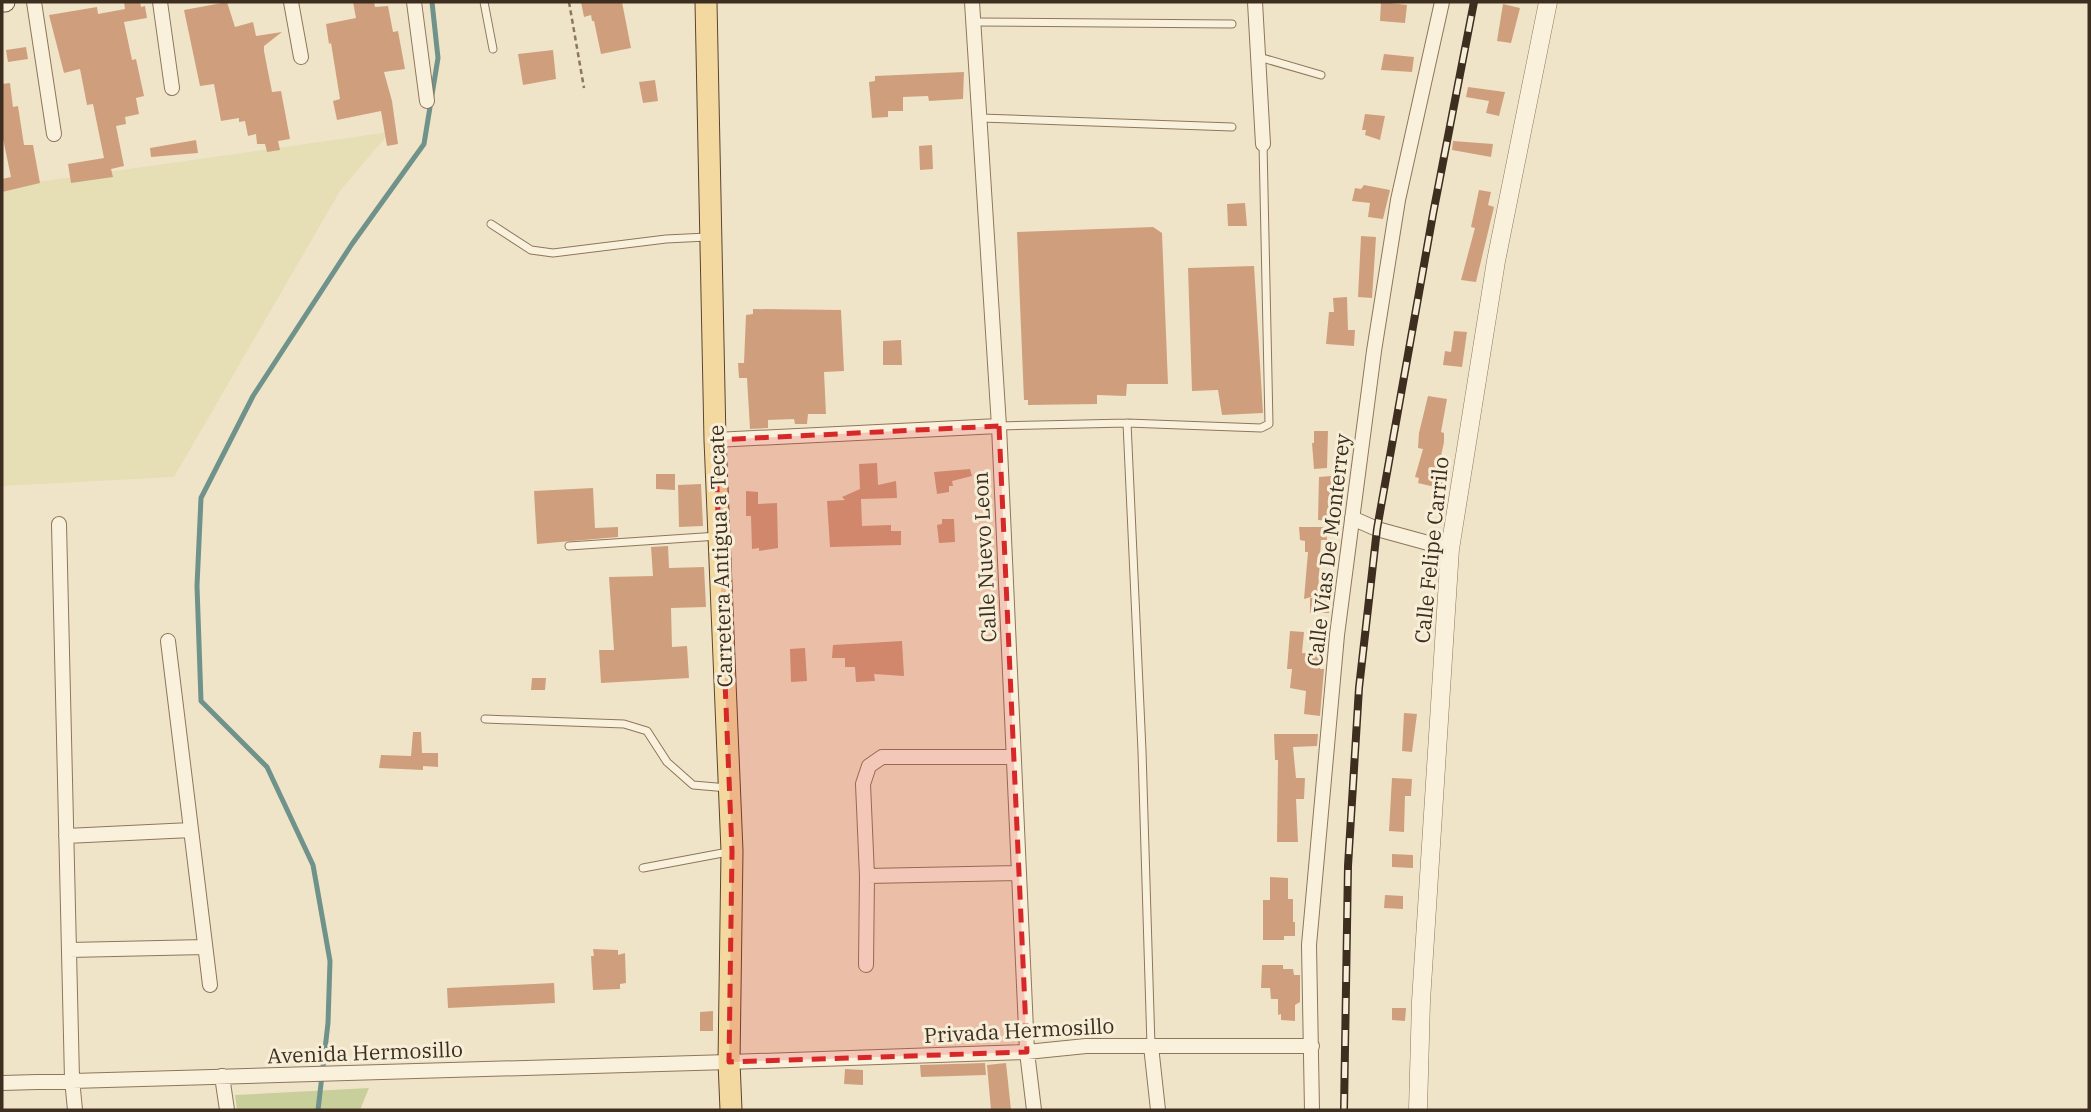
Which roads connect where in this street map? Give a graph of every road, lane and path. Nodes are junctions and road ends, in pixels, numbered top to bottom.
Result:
1 (34, 2) edge
2 (160, 2) edge
3 (291, 2) edge
4 (414, 2) edge
5 (484, 2) edge
6 (569, 2) edge
7 (706, 2) edge
8 (972, 2) edge
9 (1255, 2) edge
10 (1442, 2) edge
11 (1548, 2) edge
12 (973, 22) junction
13 (1232, 24) dead end
14 (493, 49) dead end
15 (301, 57) dead end
16 (1258, 57) junction
17 (1321, 75) dead end
18 (172, 88) dead end
19 (584, 88) dead end
20 (427, 102) dead end
21 (979, 118) junction
22 (1232, 127) dead end
23 (54, 134) dead end
24 (1264, 145) joint
25 (491, 224) dead end
26 (711, 237) junction
27 (1127, 423) junction
28 (999, 426) junction
29 (715, 440) junction
30 (1352, 519) junction
31 (59, 524) dead end
32 (719, 536) junction
33 (569, 546) dead end
34 (1450, 549) junction
35 (168, 641) dead end
36 (485, 719) dead end
37 (1014, 757) junction
38 (729, 788) junction
39 (191, 830) junction
40 (66, 836) junction
41 (732, 851) junction
42 (643, 868) dead end
43 (1018, 873) junction
44 (867, 876) junction
45 (205, 947) junction
46 (69, 950) junction
47 (866, 965) dead end
48 (210, 985) dead end
49 (1151, 1046) junction
50 (1312, 1046) junction
51 (1027, 1052) junction
52 (729, 1062) junction
53 (222, 1076) junction
54 (72, 1079) junction
55 (2, 1083) edge
56 (75, 1110) edge
57 (227, 1110) edge
58 (732, 1110) edge
59 (1034, 1110) edge
60 (1158, 1110) edge
61 (1312, 1110) edge
62 (1418, 1110) edge

1 - 23 street
2 - 18 street
3 - 15 street
4 - 20 street
5 - 14 lane
6 - 19 path
7 - 26 main road, Carretera Antigua a Tecate
8 - 12 street, Calle Nuevo Leon
9 - 16 street
10 - 30 street, Calle Vías De Monterrey
11 - 34 street, Calle Felipe Carrilo
12 - 13 lane
12 - 21 street, Calle Nuevo Leon
16 - 17 lane
16 - 24 street
21 - 22 lane
21 - 28 street, Calle Nuevo Leon
24 - 27 lane
25 - 26 lane
26 - 29 main road, Carretera Antigua a Tecate
27 - 28 lane
27 - 49 lane
28 - 29 street
28 - 37 street, Calle Nuevo Leon
29 - 32 main road, Carretera Antigua a Tecate
30 - 34 street
30 - 50 street, Calle Vías De Monterrey
31 - 40 street
32 - 33 lane
32 - 38 main road, Carretera Antigua a Tecate
34 - 62 street, Calle Felipe Carrilo
35 - 39 street
36 - 38 lane
37 - 43 street, Calle Nuevo Leon
37 - 44 street
38 - 41 main road, Carretera Antigua a Tecate
39 - 40 street
39 - 45 street
40 - 46 street
41 - 42 lane
41 - 52 main road, Carretera Antigua a Tecate
43 - 44 street
43 - 51 street, Calle Nuevo Leon
44 - 47 street
45 - 46 street
45 - 48 street
46 - 54 street
49 - 50 street, Privada Hermosillo
49 - 51 street, Privada Hermosillo
49 - 60 street
50 - 61 street, Calle Vías De Monterrey
51 - 52 street, Privada Hermosillo
51 - 59 street, Calle Nuevo Leon
52 - 53 street, Avenida Hermosillo
52 - 58 main road, Carretera Antigua a Tecate
53 - 54 street, Avenida Hermosillo
53 - 57 street
54 - 55 street, Avenida Hermosillo
54 - 56 street

